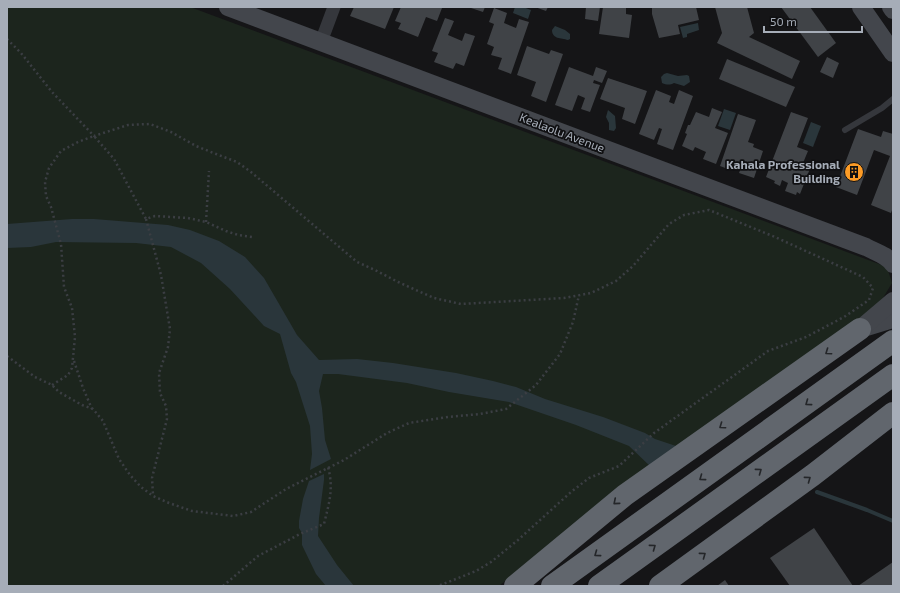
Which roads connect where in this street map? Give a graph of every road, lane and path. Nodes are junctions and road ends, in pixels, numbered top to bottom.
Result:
1 (228, 7) edge
2 (334, 7) edge
3 (861, 7) edge
4 (891, 7) edge
5 (893, 10) edge
6 (7, 39) edge
7 (321, 42) junction
8 (893, 52) edge
9 (893, 99) edge
10 (845, 130) dead end
11 (94, 136) junction
12 (209, 171) dead end
13 (146, 219) junction
14 (206, 222) junction
15 (252, 237) dead end
16 (890, 258) edge
17 (579, 295) junction
18 (893, 301) edge
19 (893, 319) edge
20 (860, 329) junction
21 (893, 341) edge
22 (7, 356) edge
23 (74, 360) junction
24 (886, 380) edge
25 (52, 385) junction
26 (93, 409) junction
27 (893, 413) edge
28 (328, 467) junction
29 (153, 496) junction
30 (223, 586) edge
31 (438, 586) edge
32 (515, 586) edge
33 (552, 586) edge
34 (599, 586) edge
35 (660, 586) edge

1 - 7 street, Kealaolu Avenue
2 - 7 street
3 - 8 street
4 - 5 street
6 - 11 path
7 - 16 street, Kealaolu Avenue
9 - 10 lane
11 - 13 path
11 - 17 path
11 - 23 path
12 - 14 path
13 - 14 path
13 - 29 path
14 - 15 path
17 - 28 path
17 - 31 path
18 - 20 street
19 - 20 street
20 -> 32 highway
21 -> 33 highway
22 - 25 path
23 - 25 path
23 - 26 path
34 -> 24 highway
25 - 26 path
26 - 29 path
35 -> 27 highway
28 - 29 path
28 - 30 path

